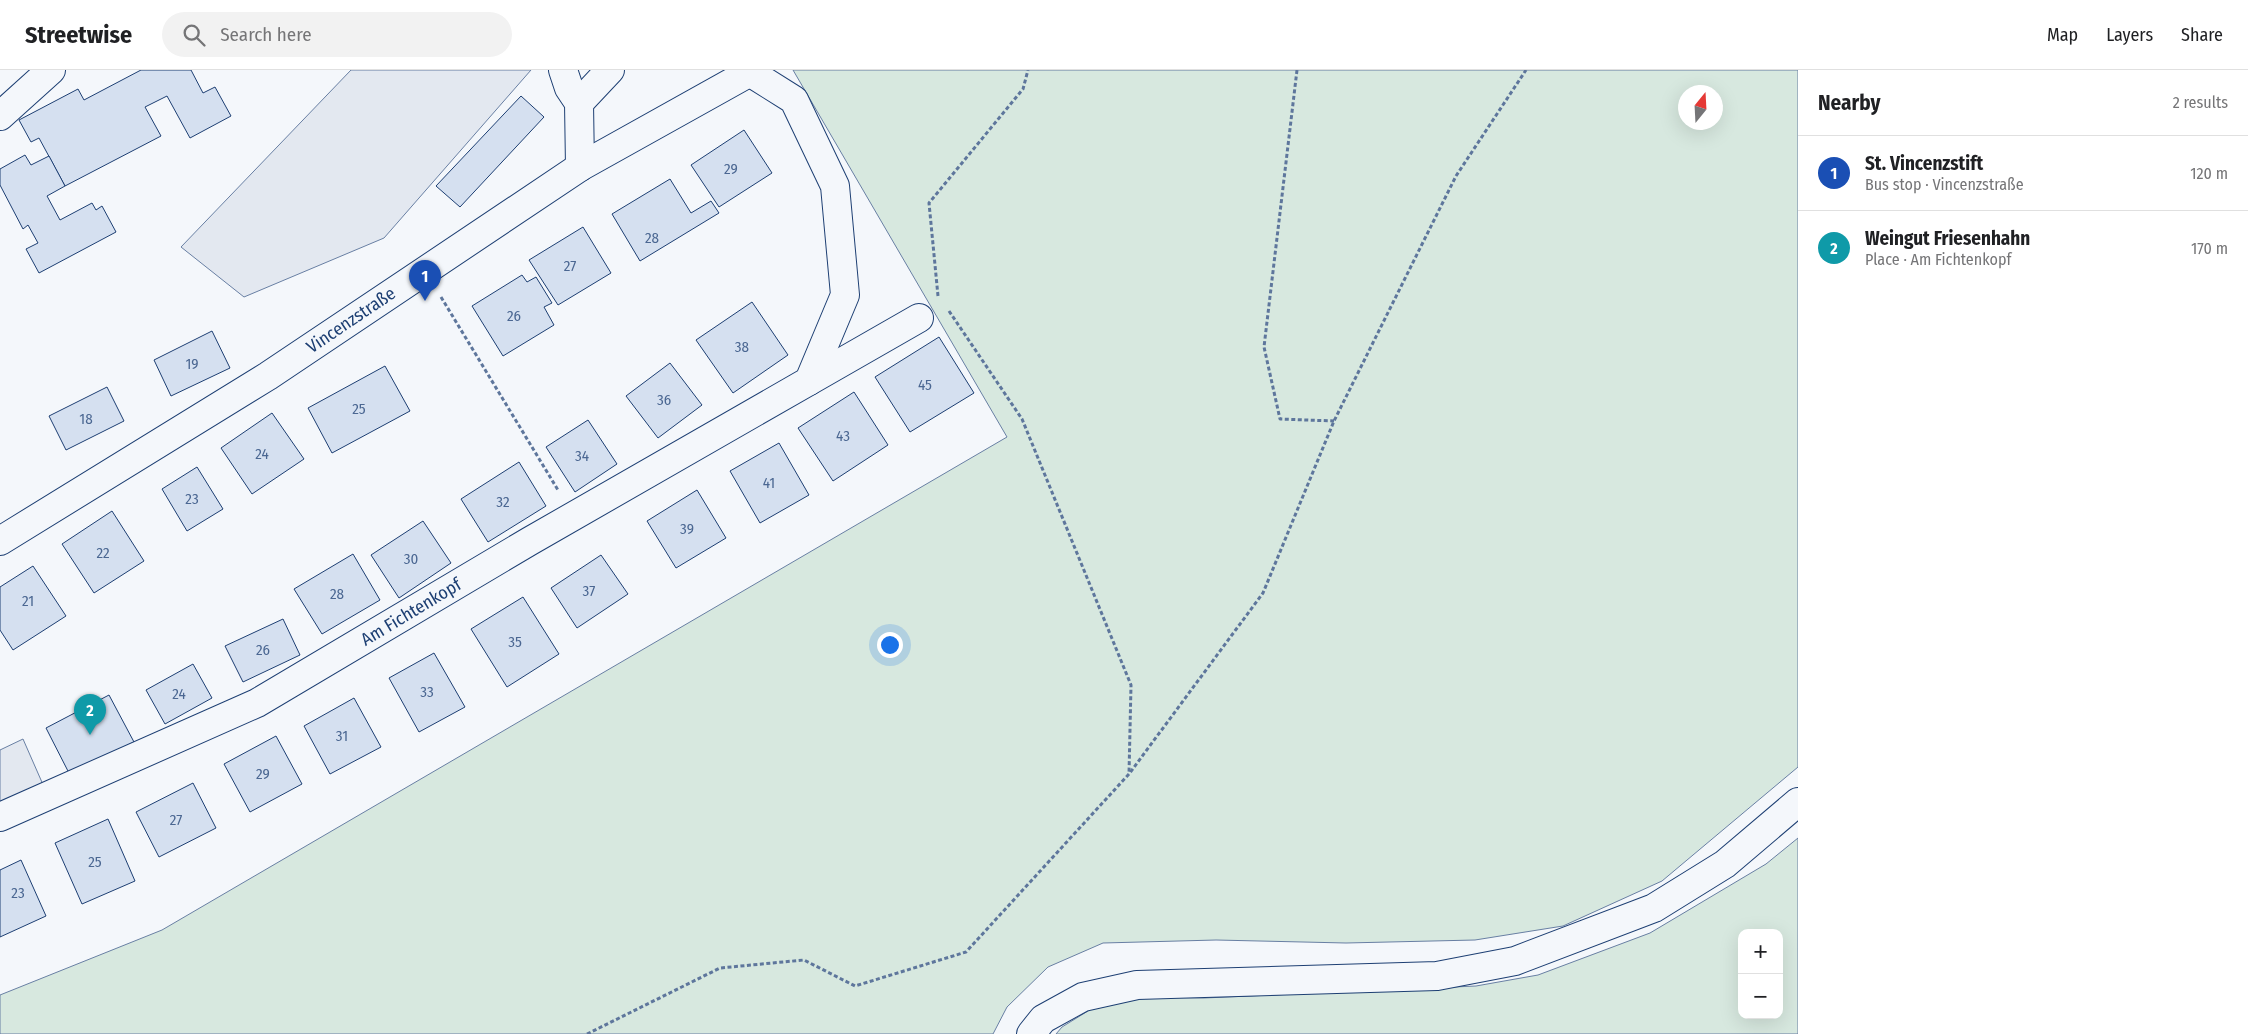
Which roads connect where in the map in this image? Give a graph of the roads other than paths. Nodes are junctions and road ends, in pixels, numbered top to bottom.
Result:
1 (51, 70) edge
2 (563, 70) edge
3 (610, 70) edge
4 (752, 71) edge
5 (579, 103) junction
6 (0, 116) edge
7 (580, 167) junction
8 (919, 318) dead end
9 (810, 381) junction
10 (0, 541) edge
11 (1798, 802) edge
12 (0, 817) edge
13 (1031, 1034) edge

1 - 6 street
2 - 5 street
3 - 5 street
4 - 7 street, Vincenzstraße
4 - 9 street
5 - 7 street
7 - 10 street, Vincenzstraße
8 - 9 street, Am Fichtenkopf
9 - 12 street, Am Fichtenkopf
11 - 13 street

